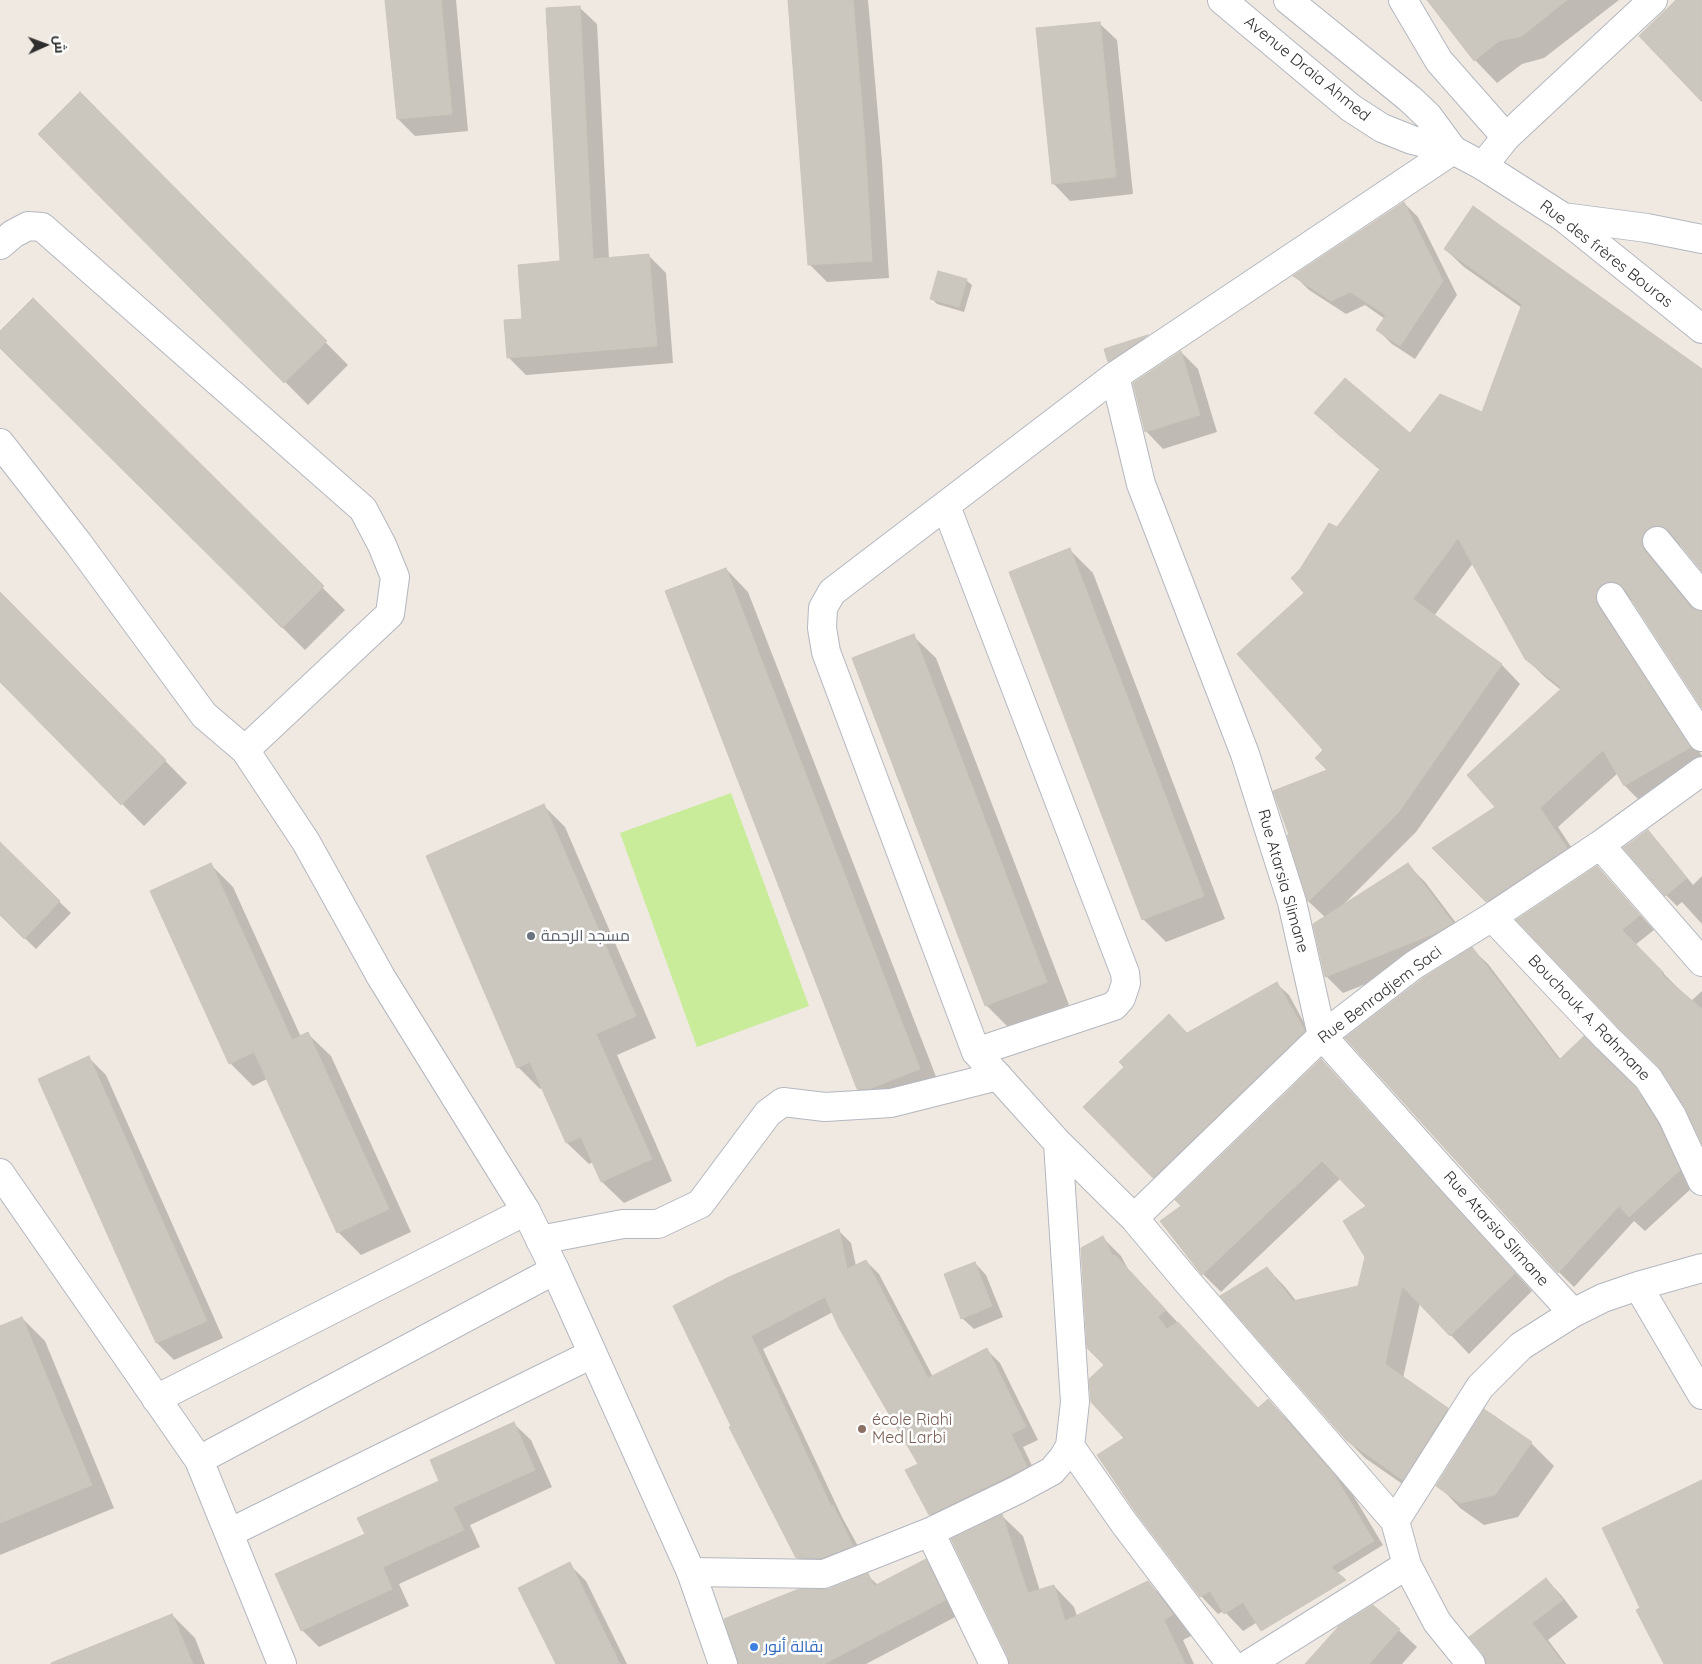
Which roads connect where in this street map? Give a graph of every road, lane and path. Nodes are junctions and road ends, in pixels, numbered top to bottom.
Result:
1 (1222, 0) edge
2 (1288, 0) edge
3 (1403, 0) edge
4 (1653, 0) edge
5 (1506, 137) junction
6 (1453, 150) junction
7 (1482, 166) junction
8 (1563, 217) junction
9 (1702, 239) edge
10 (0, 245) edge
11 (1702, 329) edge
12 (1115, 376) junction
13 (0, 443) edge
14 (946, 506) junction
15 (1657, 541) dead end
16 (1702, 596) edge
17 (1611, 597) dead end
18 (1702, 737) edge
19 (245, 750) junction
20 (1702, 771) edge
21 (1600, 844) junction
22 (1492, 917) junction
23 (1702, 962) edge
24 (1322, 1036) junction
25 (976, 1052) junction
26 (998, 1076) junction
27 (1058, 1143) junction
28 (0, 1173) edge
29 (1702, 1181) edge
30 (526, 1211) junction
31 (1134, 1218) junction
32 (540, 1240) junction
33 (1702, 1268) edge
34 (555, 1270) junction
35 (1638, 1286) junction
36 (1573, 1313) junction
37 (592, 1354) junction
38 (1702, 1395) edge
39 (156, 1399) junction
40 (1070, 1446) junction
41 (199, 1460) junction
42 (1396, 1521) junction
43 (930, 1532) junction
44 (229, 1533) junction
45 (1407, 1565) junction
46 (692, 1572) junction
47 (1260, 1661) edge
48 (282, 1664) edge
49 (723, 1664) edge
50 (994, 1664) edge
51 (1231, 1664) edge
52 (1471, 1664) edge

1 - 6 street, Avenue Draia Ahmed
2 - 6 street, Avenue Draia Ahmed
3 - 5 street
4 - 5 street
5 - 7 street
6 - 7 street, Avenue Draia Ahmed
6 - 12 street
7 - 8 street, Rue des frères Bouras
8 - 9 street
8 - 11 street, Rue des frères Bouras
10 - 19 street
12 - 14 street
12 - 24 street, Rue Atarsia Slimane
13 - 19 street
14 - 25 street
14 - 25 street
15 - 16 street
17 - 18 street
19 - 30 street
20 - 21 street, Rue Benradjem Saci
21 - 22 street, Rue Benradjem Saci
21 - 23 street
22 - 24 street, Rue Benradjem Saci
22 - 29 street, Bouchouk A. Rahmane
24 - 31 street, Rue Benradjem Saci
24 - 36 street, Rue Atarsia Slimane
25 - 26 street
26 - 27 street
26 - 32 street
27 - 31 street
27 - 40 street
28 - 39 street
30 - 32 street
30 - 39 street
31 - 42 street
32 - 34 street
33 - 35 street
34 - 37 street
34 - 41 street
35 - 36 street
35 - 38 street
36 - 42 street
37 - 44 street
37 - 46 street
39 - 41 street
40 - 43 street
40 - 51 street
41 - 44 street
42 - 45 street
43 - 46 street
43 - 50 street
44 - 48 street
45 - 47 street
45 - 52 street
46 - 49 street

